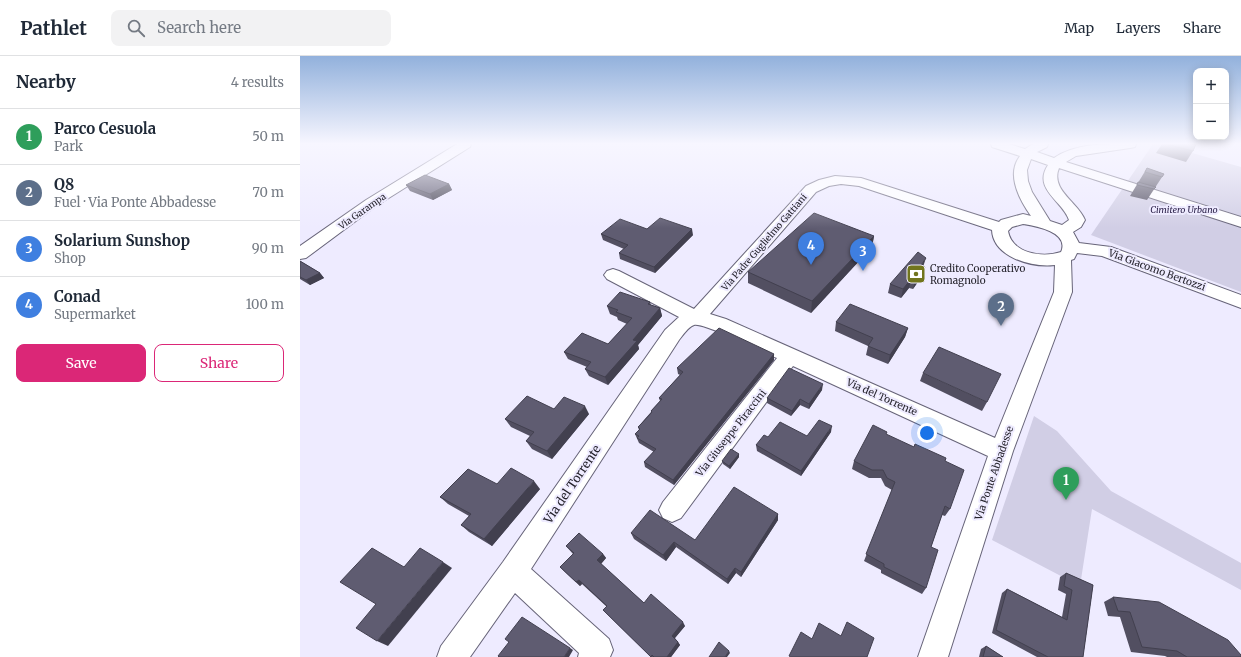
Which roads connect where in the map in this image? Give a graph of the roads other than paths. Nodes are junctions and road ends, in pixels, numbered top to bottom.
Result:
1 (420, 172) edge
2 (1020, 172) edge
3 (1050, 172) edge
4 (1086, 172) edge
5 (1027, 200) junction
6 (1241, 222) edge
7 (1044, 223) junction
8 (1007, 224) junction
9 (1062, 232) junction
10 (1068, 253) junction
11 (300, 254) edge
12 (1034, 260) junction
13 (613, 275) dead end
14 (1063, 292) junction
15 (1241, 302) edge
16 (696, 318) junction
17 (790, 356) junction
18 (1001, 451) junction
19 (672, 510) dead end
20 (513, 572) junction
21 (595, 653) edge
22 (452, 657) edge
23 (933, 657) edge

1 - 11 street, Via Garampa
2 - 5 street
3 - 9 street
4 - 6 street
5 - 7 street
5 - 8 street
7 - 8 street, Via Padre Guglielmo Gattiani
7 - 9 street
8 - 12 street
8 - 16 street, Via Padre Guglielmo Gattiani
9 - 10 street
10 - 12 street, Via Giacomo Bertozzi
10 - 14 street
10 - 15 street, Via Giacomo Bertozzi
12 - 14 street
13 - 16 street, Via del Torrente
14 - 18 street, Via Ponte Abbadesse
16 - 17 street, Via del Torrente
16 - 20 street, Via del Torrente
17 - 18 street, Via del Torrente
17 - 19 street, Via Giuseppe Piraccini
18 - 23 street, Via Ponte Abbadesse
20 - 21 street
20 - 22 street, Via del Torrente

